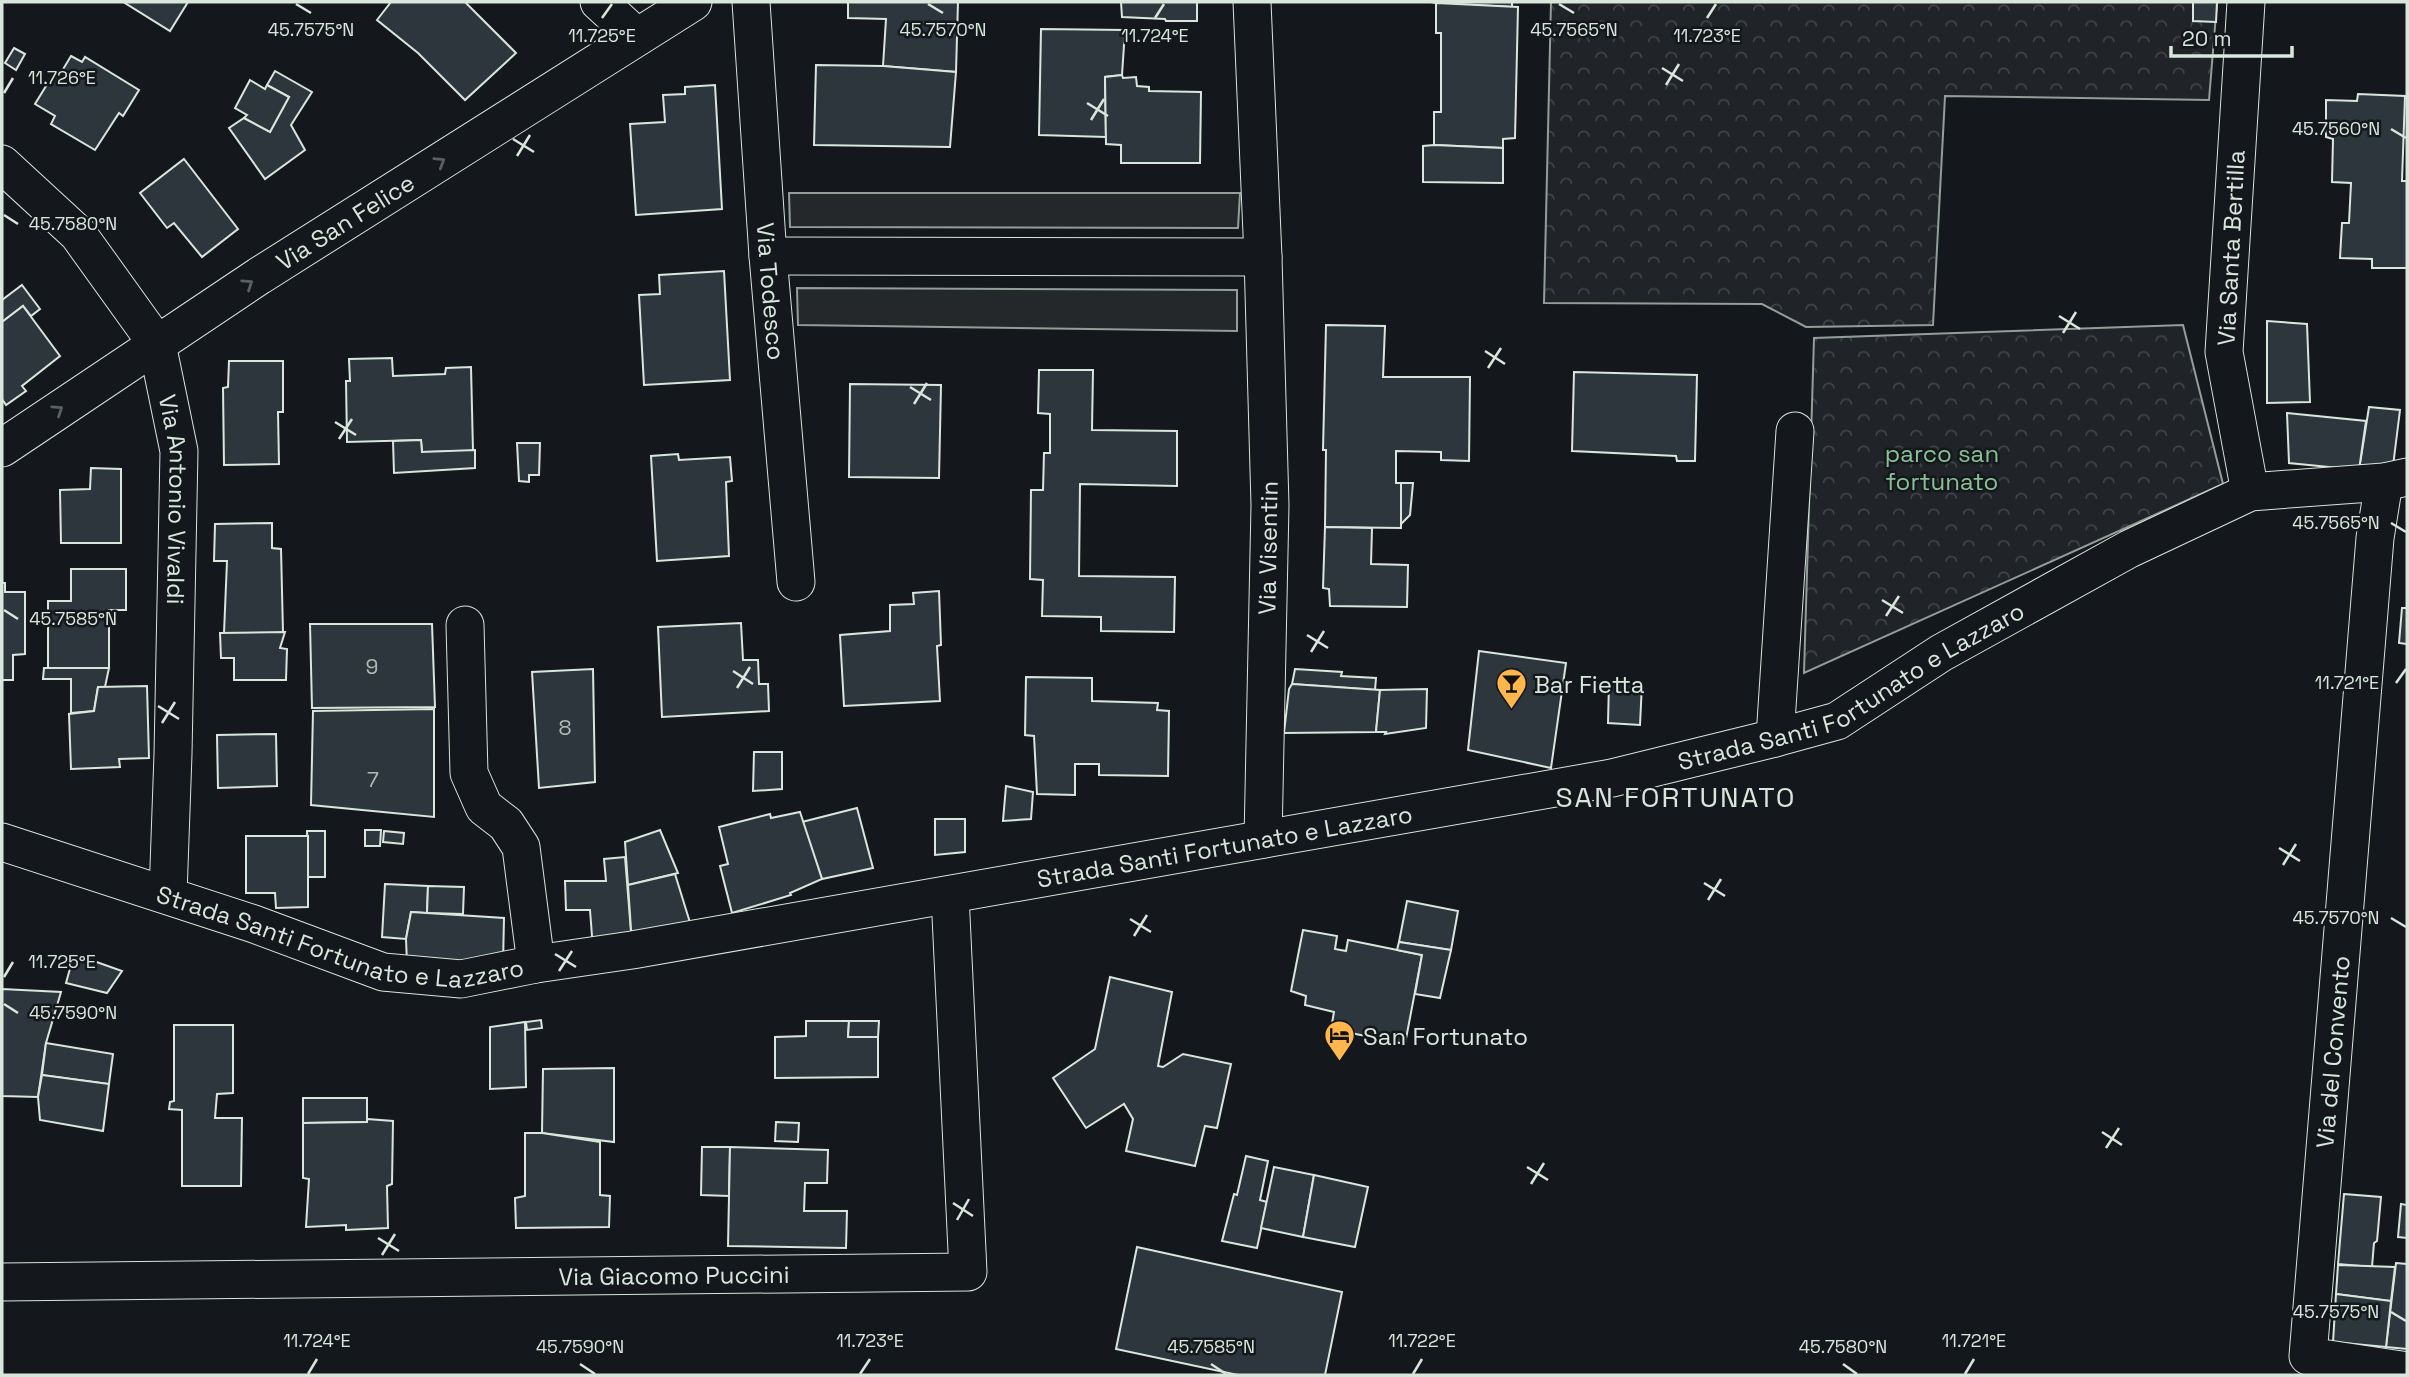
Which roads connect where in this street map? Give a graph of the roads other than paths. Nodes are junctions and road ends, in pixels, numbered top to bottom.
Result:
1 (599, 2) edge
2 (693, 2) edge
3 (751, 2) edge
4 (1252, 2) edge
5 (2246, 2) edge
6 (637, 37) junction
7 (2, 164) edge
8 (768, 256) junction
9 (1263, 257) junction
10 (157, 344) junction
11 (1795, 431) dead end
12 (2, 448) edge
13 (2396, 479) edge
14 (2250, 492) junction
15 (796, 583) dead end
16 (465, 625) dead end
17 (1774, 738) junction
18 (1263, 839) junction
19 (2, 842) edge
20 (168, 895) junction
21 (950, 895) junction
22 (536, 964) junction
23 (2, 1282) edge
24 (2407, 1371) edge

1 - 6 street
2 - 6 street, Via San Felice
3 - 8 street, Via Todesco
4 - 9 street, Via Visentin
5 - 14 street, Via Santa Bertilla
10 -> 6 street, Via San Felice
7 - 10 street, Via Antonio Vivaldi
8 - 9 street
8 - 15 street, Via Todesco
9 - 18 street, Via Visentin
12 -> 10 street, Via San Felice
10 - 20 street, Via Antonio Vivaldi
11 - 17 street
13 - 14 street, Strada Santi Fortunato e Lazzaro
13 - 24 street, Via del Convento
14 - 17 street, Strada Santi Fortunato e Lazzaro
16 - 22 street
17 - 18 street, Strada Santi Fortunato e Lazzaro
18 - 21 street, Strada Santi Fortunato e Lazzaro
19 - 20 street, Strada Santi Fortunato e Lazzaro
20 - 22 street, Strada Santi Fortunato e Lazzaro
21 - 22 street, Strada Santi Fortunato e Lazzaro
21 - 23 street, Via Giacomo Puccini

